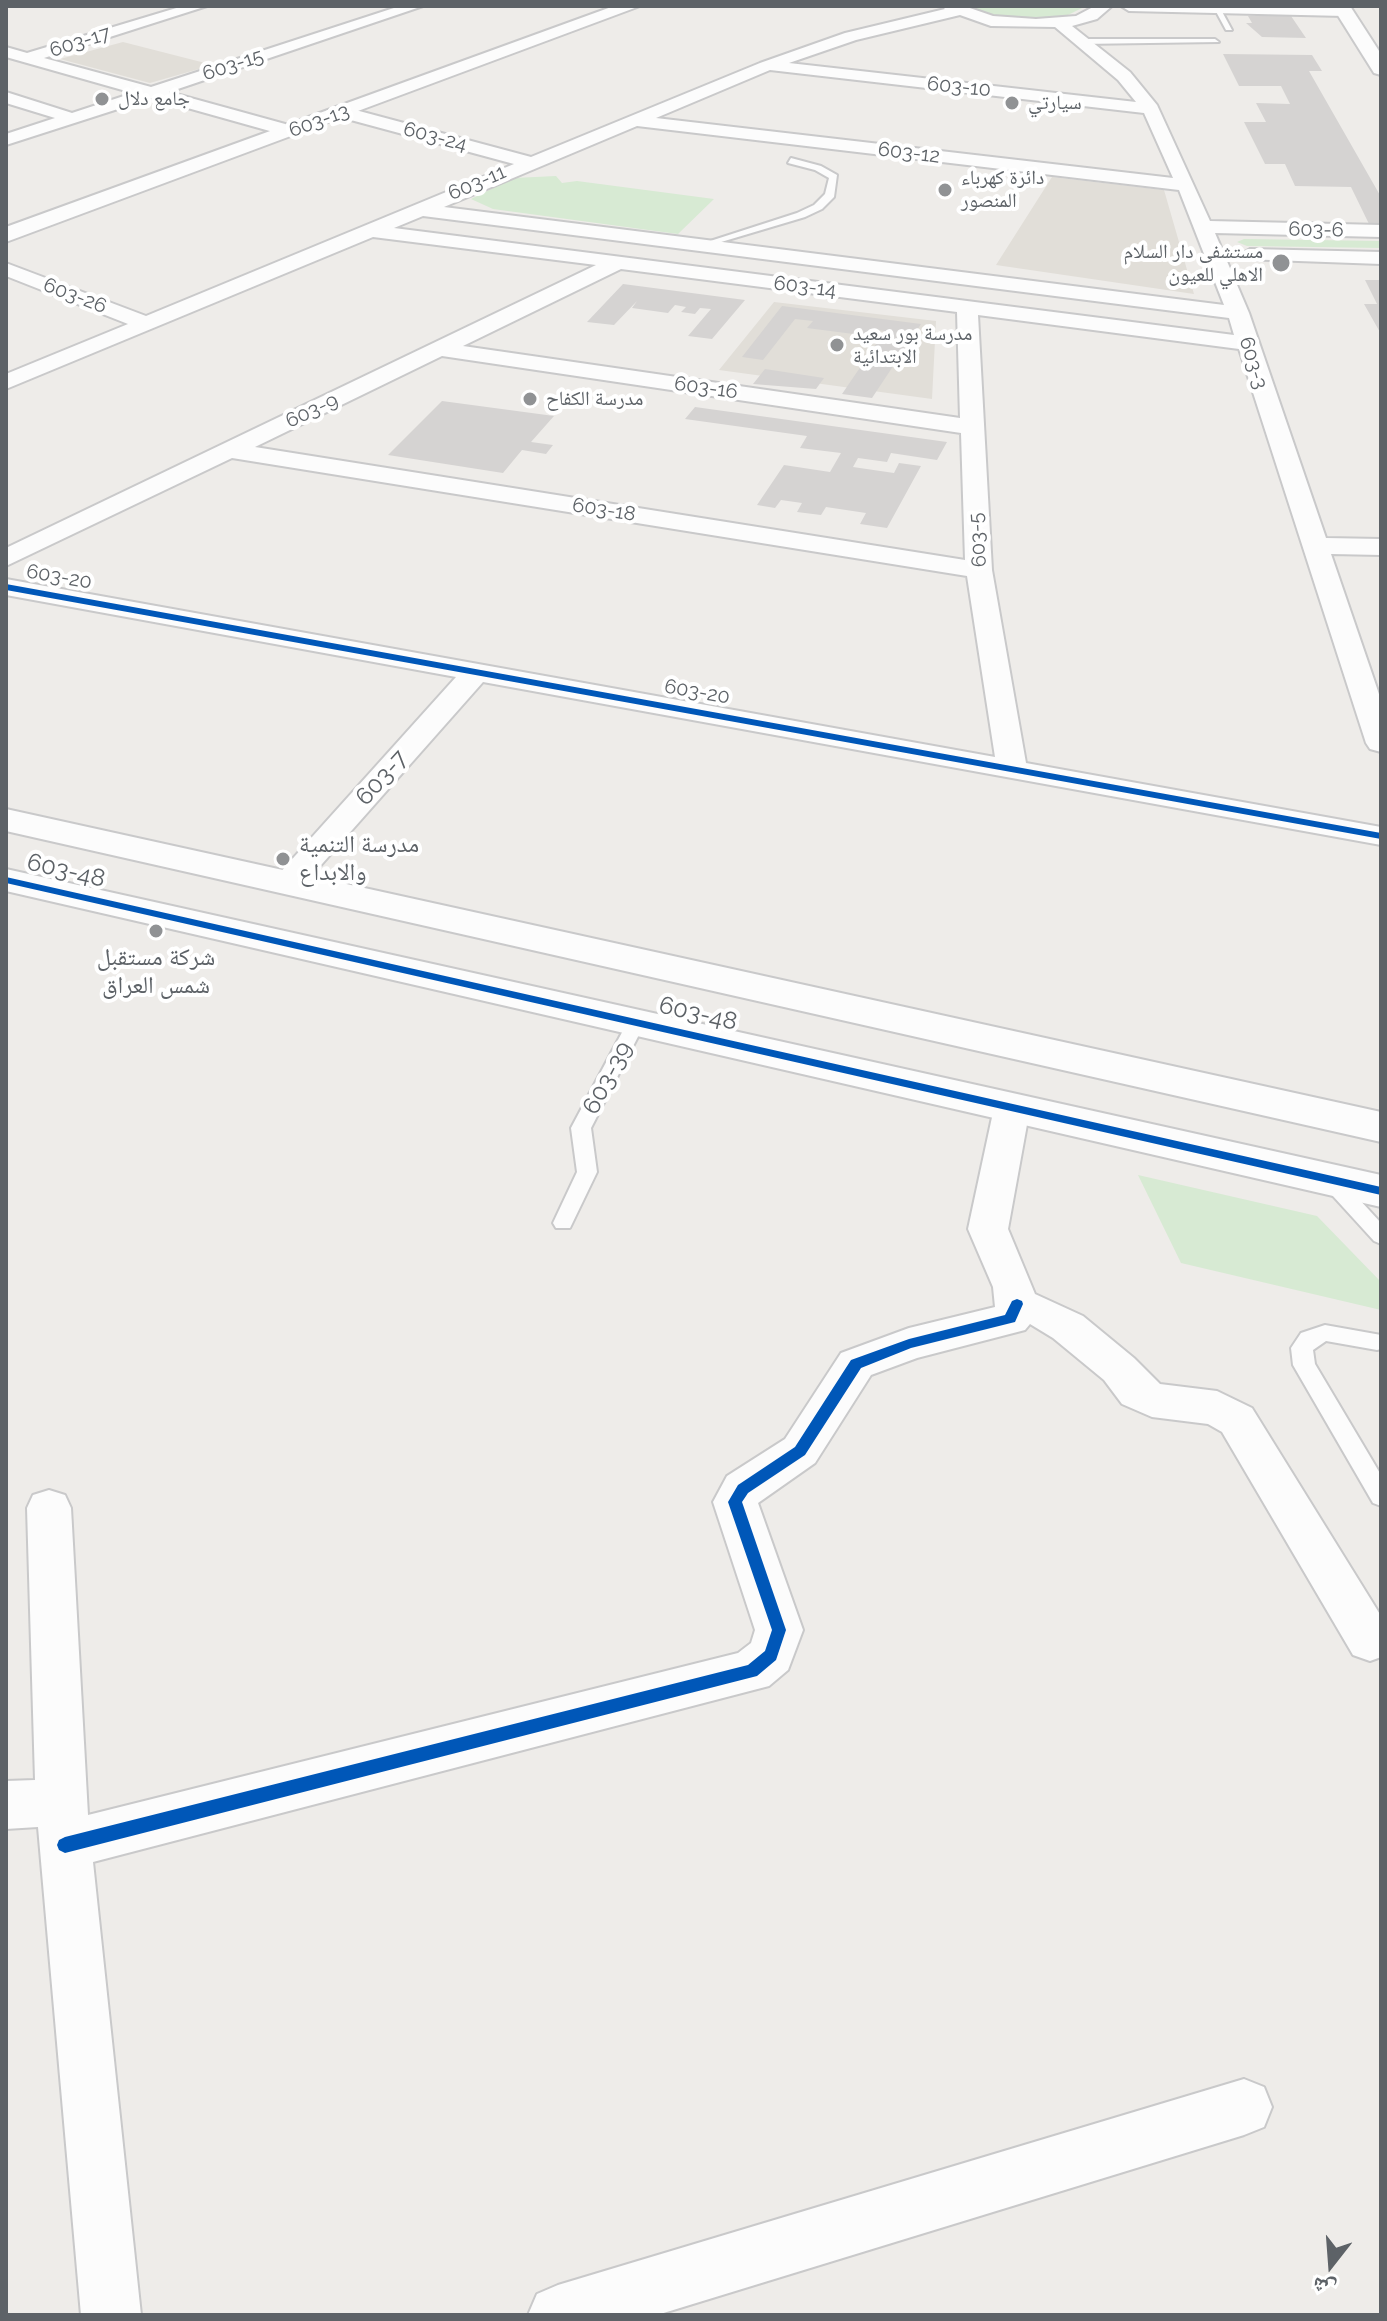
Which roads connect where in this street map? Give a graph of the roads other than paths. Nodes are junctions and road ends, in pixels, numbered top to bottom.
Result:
1 (199, 6) edge
2 (415, 6) edge
3 (631, 6) edge
4 (1104, 6) edge
5 (1129, 6) edge
6 (1216, 8) edge
7 (1342, 8) edge
8 (954, 9) edge
9 (1059, 23) junction
10 (1229, 28) dead end
11 (1081, 41) junction
12 (1215, 42) dead end
13 (6, 52) edge
14 (27, 58) junction
15 (6, 64) edge
16 (766, 66) junction
17 (1381, 69) edge
18 (151, 92) junction
19 (6, 97) edge
20 (1151, 109) junction
21 (342, 112) junction
22 (72, 118) junction
23 (633, 120) junction
24 (290, 131) junction
25 (6, 140) edge
26 (791, 161) dead end
27 (528, 162) junction
28 (1186, 185) junction
29 (415, 209) junction
30 (1202, 227) junction
31 (365, 230) junction
32 (1381, 231) edge
33 (6, 235) edge
34 (705, 246) junction
35 (1215, 254) junction
36 (1381, 258) edge
37 (617, 263) junction
38 (6, 269) edge
39 (967, 308) junction
40 (1238, 313) junction
41 (145, 323) junction
42 (1246, 343) junction
43 (441, 349) junction
44 (6, 382) edge
45 (971, 427) junction
46 (228, 450) junction
47 (1313, 546) junction
48 (1381, 547) edge
49 (6, 558) edge
50 (979, 570) junction
51 (6, 587) edge
52 (476, 672) junction
53 (1381, 743) edge
54 (1012, 770) junction
55 (6, 820) edge
56 (1381, 836) edge
57 (6, 880) edge
58 (288, 883) junction
59 (429, 915) junction
60 (392, 968) junction
61 (636, 1023) junction
62 (1012, 1108) junction
63 (1381, 1127) edge
64 (1329, 1179) junction
65 (1381, 1191) edge
66 (563, 1223) dead end
67 (1381, 1236) edge
68 (1017, 1304) junction
69 (1377, 1342) dead end
70 (1381, 1496) edge
71 (49, 1508) dead end
72 (1370, 1640) dead end
73 (6, 1805) edge
74 (63, 1824) junction
75 (1244, 2107) dead end
76 (111, 2315) edge
77 (558, 2315) edge

1 - 14 street, 603-17
2 - 18 street, 603-15
3 - 21 street, 603-13
4 - 9 street
5 - 6 street
6 - 7 street
6 - 10 lane
7 - 17 street
8 - 9 street
8 - 16 street, 603-11
9 - 11 street, 603-3
11 - 12 lane
11 - 20 street, 603-3
13 - 14 street
14 - 15 street, 603-17
14 - 18 street
16 - 20 street, 603-10
16 - 23 street, 603-11
18 - 22 street, 603-15
18 - 24 street
19 - 22 street
20 - 28 street, 603-3
21 - 24 street, 603-13
21 - 27 street, 603-24
22 - 25 street, 603-15
23 - 27 street, 603-11
23 - 28 street, 603-12
24 - 33 street, 603-13
26 - 34 lane
27 - 29 street, 603-11
28 - 30 street, 603-3
29 - 31 street, 603-11
29 - 34 street, 603-14
30 - 32 street, 603-6
30 - 35 street, 603-3
31 - 37 street, 603-14
31 - 41 street, 603-11
34 - 40 street, 603-14
35 - 36 street, 603-6
35 - 40 street, 603-3
37 - 39 street, 603-14
37 - 43 street, 603-9
38 - 41 street, 603-26
39 - 42 street, 603-14
39 - 45 street, 603-5
40 - 42 street, 603-3
41 - 44 street, 603-11
42 - 47 street, 603-3
43 - 45 street, 603-16
43 - 46 street, 603-9
45 - 50 street, 603-5
46 - 49 street, 603-9
46 - 50 street, 603-18
47 - 48 street
47 - 53 street, 603-3
50 - 54 street, 603-5
51 - 52 street, 603-20
52 - 54 street, 603-20
52 - 58 street, 603-7
54 - 56 street, 603-20
55 - 58 street, 603-48
57 - 60 street, 603-48
58 - 59 street, 603-48
59 - 60 street
59 - 63 street, 603-48
60 - 61 street, 603-48
61 - 62 street, 603-48
61 - 66 lane, 603-39
62 - 64 street, 603-48
62 - 68 street
64 - 65 street, 603-48
64 - 67 lane
68 - 72 street
68 - 74 street
69 - 70 lane
71 - 74 street
73 - 74 street
74 - 76 street
75 - 77 street

